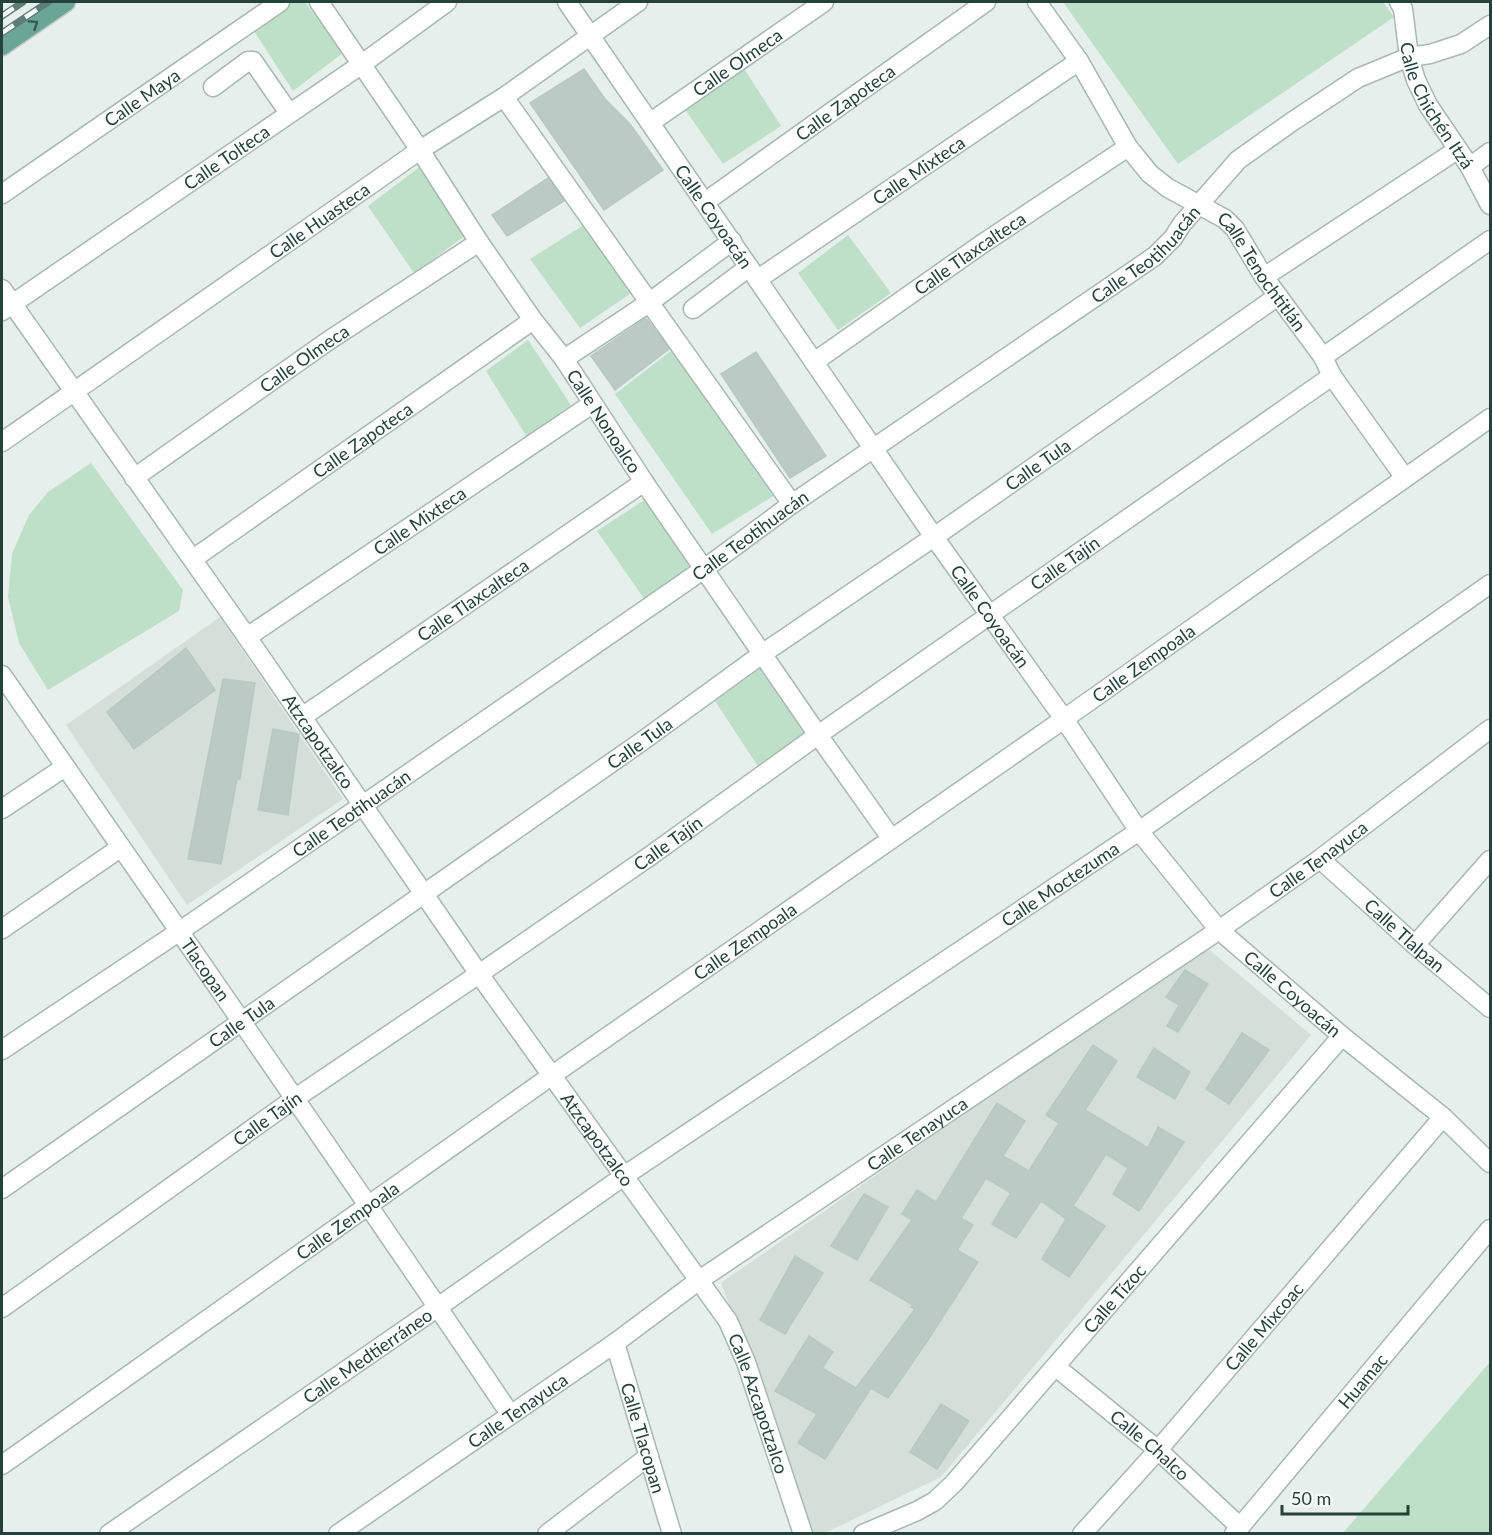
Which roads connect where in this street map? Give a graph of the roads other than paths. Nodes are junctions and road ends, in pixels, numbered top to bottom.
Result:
1 (66, 2) edge
2 (280, 2) edge
3 (319, 2) edge
4 (447, 2) edge
5 (567, 2) edge
6 (638, 2) edge
7 (824, 2) edge
8 (987, 2) edge
9 (1037, 2) edge
10 (1399, 2) edge
11 (1491, 25) edge
12 (591, 35) junction
13 (2, 46) edge
14 (216, 46) junction
15 (1409, 57) junction
16 (1079, 61) junction
17 (362, 64) junction
18 (234, 70) junction
19 (213, 87) dead end
20 (504, 97) junction
21 (289, 113) junction
22 (651, 122) junction
23 (1128, 147) junction
24 (420, 150) junction
25 (1457, 150) junction
26 (1491, 152) edge
27 (1470, 166) junction
28 (2, 194) edge
29 (705, 202) junction
30 (1200, 205) junction
31 (1491, 205) edge
32 (732, 240) junction
33 (1491, 240) edge
34 (479, 242) junction
35 (753, 273) junction
36 (1264, 277) junction
37 (1278, 296) junction
38 (5, 301) edge
39 (650, 302) junction
40 (693, 309) dead end
41 (533, 320) junction
42 (1323, 357) junction
43 (564, 359) junction
44 (814, 362) junction
45 (1332, 376) junction
46 (75, 392) junction
47 (591, 404) junction
48 (1491, 418) edge
49 (2, 442) edge
50 (873, 448) junction
51 (134, 478) junction
52 (1405, 478) junction
53 (644, 482) junction
54 (792, 504) junction
55 (934, 537) junction
56 (193, 560) junction
57 (704, 569) junction
58 (1491, 584) edge
59 (990, 615) junction
60 (247, 637) junction
61 (762, 654) junction
62 (4, 682) edge
63 (302, 717) junction
64 (1064, 719) junction
65 (1491, 729) edge
66 (818, 735) junction
67 (65, 767) junction
68 (363, 805) junction
69 (2, 809) edge
70 (1139, 831) junction
71 (891, 838) junction
72 (120, 848) junction
73 (1320, 860) junction
74 (1491, 860) edge
75 (423, 894) junction
76 (2, 929) edge
77 (1219, 930) junction
78 (180, 931) junction
79 (1415, 945) junction
80 (479, 974) junction
81 (1491, 1008) edge
82 (240, 1022) junction
83 (1342, 1036) junction
84 (2, 1050) edge
85 (551, 1076) junction
86 (294, 1099) junction
87 (1443, 1117) junction
88 (1491, 1163) edge
89 (624, 1176) junction
90 (2, 1189) edge
91 (369, 1204) junction
92 (1491, 1229) edge
93 (698, 1281) junction
94 (438, 1307) junction
95 (2, 1308) edge
96 (615, 1343) junction
97 (1056, 1367) junction
98 (510, 1414) junction
99 (1158, 1450) junction
100 (648, 1456) junction
101 (2, 1465) edge
102 (1237, 1530) edge
103 (109, 1533) edge
104 (338, 1533) edge
105 (547, 1533) edge
106 (672, 1533) edge
107 (803, 1533) edge
108 (863, 1533) edge
109 (1082, 1533) edge

13 -> 1 main road
2 - 14 street, Calle Maya
3 - 17 street, Calle Nonoalco
4 - 17 street, Calle Tolteca
5 - 12 street, Calle Coyoacán
6 - 12 street, Calle Huasteca
7 - 22 street, Calle Olmeca
8 - 29 street, Calle Zapoteca
9 - 16 street, Calle Tenochtitlán
10 - 15 street, Calle Chichén Itzá
11 - 15 street, Calle Teotihuacán
12 - 20 street, Calle Huasteca
12 - 22 street, Calle Coyoacán
14 - 18 street
14 - 28 street, Calle Maya
15 - 25 street, Calle Chichén Itzá
15 - 30 street, Calle Teotihuacán
16 - 23 street, Calle Tenochtitlán
16 - 35 street, Calle Mixteca
17 - 21 street, Calle Tolteca
17 - 24 street, Calle Nonoalco
18 - 19 street
18 - 21 street
20 - 24 street, Calle Huasteca
20 - 39 street
21 - 38 street, Calle Tolteca
22 - 29 street, Calle Coyoacán
23 - 30 street, Calle Tenochtitlán
23 - 44 street, Calle Tlaxcalteca
24 - 34 street, Calle Nonoalco
24 - 46 street, Calle Huasteca
25 - 27 street, Calle Chichén Itzá
25 - 36 street
26 - 27 street
27 - 31 street, Calle Chichén Itzá
29 - 32 street, Calle Coyoacán
30 - 36 street, Calle Tenochtitlán
30 - 50 street, Calle Teotihuacán
32 - 35 street, Calle Coyoacán
32 - 39 street
33 - 42 street
34 - 41 street, Calle Nonoalco
34 - 51 street, Calle Olmeca
35 - 40 street, Calle Mixteca
35 - 44 street, Calle Coyoacán
36 - 37 street, Calle Tenochtitlán
37 - 42 street, Calle Tenochtitlán
37 - 55 street, Calle Tula
38 - 46 street, Atzcapotzalco
39 - 43 street
39 - 54 street
41 - 43 street, Calle Nonoalco
41 - 56 street, Calle Zapoteca
42 - 45 street, Calle Tenochtitlán
43 - 47 street, Calle Nonoalco
44 - 50 street, Calle Coyoacán
45 - 52 street, Calle Tenochtitlán
45 - 59 street, Calle Tajín
46 - 49 street, Calle Huasteca
46 - 51 street, Atzcapotzalco
47 - 53 street, Calle Nonoalco
47 - 60 street, Calle Mixteca
48 - 52 street, Calle Zempoala
50 - 54 street, Calle Teotihuacán
50 - 55 street, Calle Coyoacán
51 - 56 street, Atzcapotzalco
52 - 64 street, Calle Zempoala
53 - 57 street, Calle Nonoalco
53 - 63 street, Calle Tlaxcalteca
54 - 57 street, Calle Teotihuacán
55 - 59 street, Calle Coyoacán
55 - 61 street, Calle Tula
56 - 60 street, Atzcapotzalco
57 - 61 street, Calle Nonoalco
57 - 68 street, Calle Teotihuacán
58 - 70 street, Calle Moctezuma
59 - 64 street, Calle Coyoacán
59 - 66 street, Calle Tajín
60 - 63 street, Atzcapotzalco
61 - 66 street, Calle Nonoalco
61 - 75 street, Calle Tula
62 - 67 street, Tlacopan
63 - 68 street, Atzcapotzalco
64 - 70 street, Calle Coyoacán
64 - 71 street, Calle Zempoala
65 - 73 street, Calle Tenayuca
66 - 71 street, Calle Nonoalco
66 - 80 street, Calle Tajín
67 - 69 street
67 - 72 street, Tlacopan
68 - 75 street, Atzcapotzalco
68 - 78 street, Calle Teotihuacán
70 - 77 street, Calle Coyoacán
70 - 89 street, Calle Moctezuma
71 - 85 street, Calle Zempoala
72 - 76 street
72 - 78 street, Tlacopan
73 - 77 street, Calle Tenayuca
73 - 79 street, Calle Tlalpan
74 - 79 street
75 - 80 street, Atzcapotzalco
75 - 82 street, Calle Tula
77 - 83 street, Calle Coyoacán
77 - 93 street, Calle Tenayuca
78 - 82 street, Tlacopan
78 - 84 street, Calle Teotihuacán
79 - 81 street, Calle Tlalpan
80 - 85 street, Atzcapotzalco
80 - 86 street, Calle Tajín
82 - 86 street, Tlacopan
82 - 90 street, Calle Tula
83 - 87 street, Calle Coyoacán
83 - 97 street, Calle Tízoc
85 - 89 street, Atzcapotzalco
85 - 91 street, Calle Zempoala
86 - 91 street, Tlacopan
86 - 95 street, Calle Tajín
87 - 88 street, Calle Coyoacán
87 - 99 street, Calle Mixcoac
89 - 93 street, Atzcapotzalco
89 - 94 street, Calle Medtierráneo
91 - 94 street, Tlacopan
91 - 101 street, Calle Zempoala
92 - 102 street, Huamac
93 - 96 street, Calle Tenayuca
93 - 107 street, Calle Azcapotzalco
94 - 98 street, Tlacopan
94 - 103 street, Calle Medtierráneo
96 - 98 street, Calle Tenayuca
96 - 100 street, Calle Tlacopan
97 - 99 street, Calle Chalco
97 - 108 street, Calle Tízoc
98 - 104 street, Calle Tenayuca
99 - 102 street, Calle Chalco
99 - 109 street, Calle Mixcoac
100 - 105 street
100 - 106 street, Calle Tlacopan

